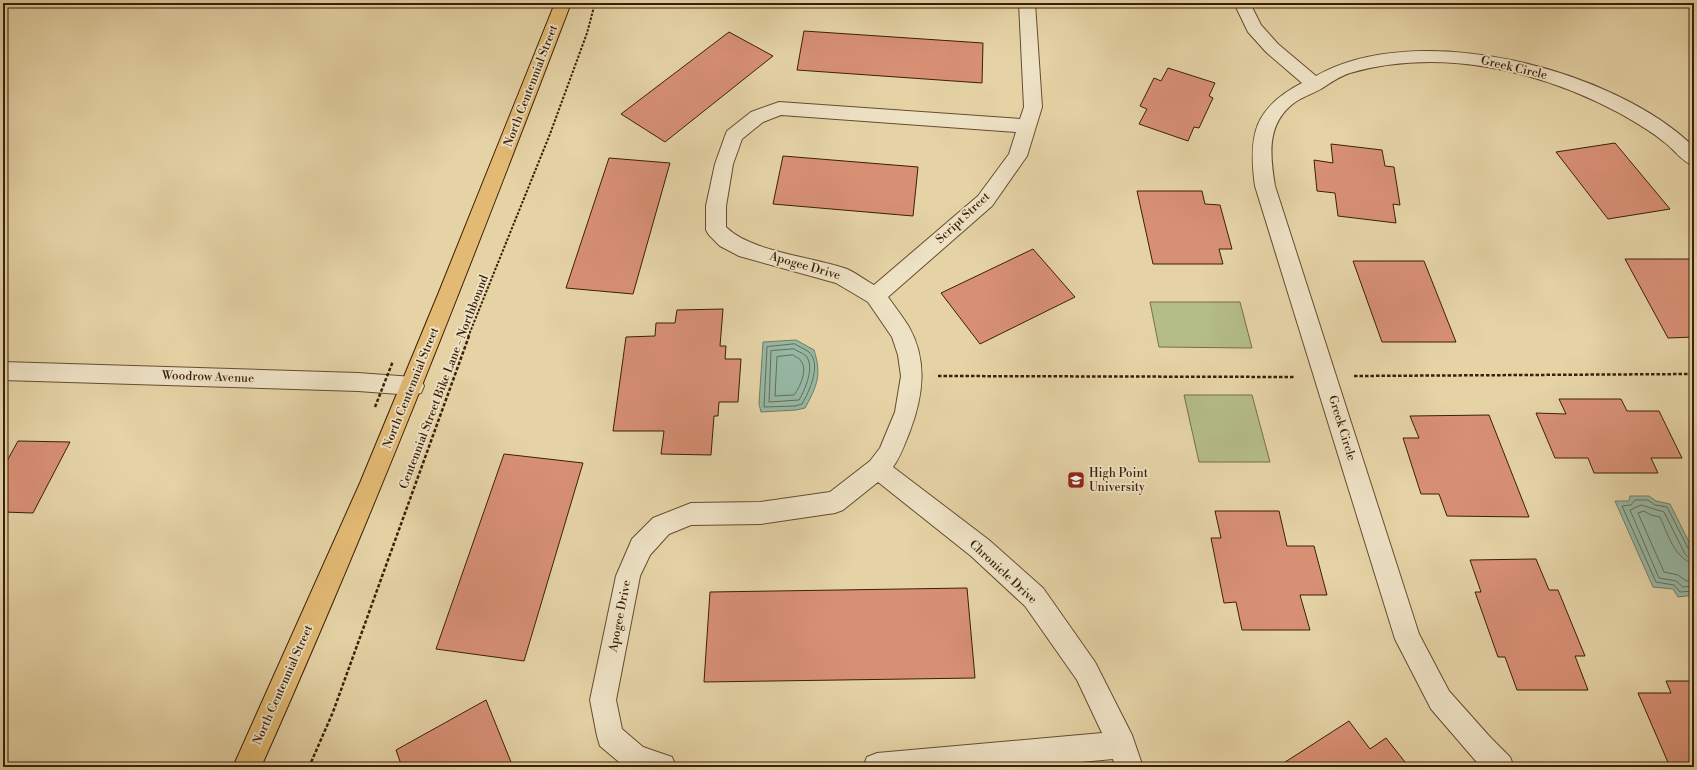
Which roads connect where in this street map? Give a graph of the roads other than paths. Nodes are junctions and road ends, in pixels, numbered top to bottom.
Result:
1 (564, 3) edge
2 (1027, 3) edge
3 (1242, 3) edge
4 (1315, 84) junction
5 (1027, 126) junction
6 (1694, 159) edge
7 (875, 296) junction
8 (3, 371) edge
9 (413, 386) junction
10 (878, 468) junction
11 (1125, 756) edge
12 (247, 767) edge
13 (662, 767) edge
14 (877, 767) edge
15 (1500, 767) edge

1 - 9 main road, North Centennial Street
2 - 5 street, Script Street
3 - 4 street
4 - 6 street, Greek Circle
4 - 15 street, Greek Circle
5 - 7 street, Script Street
5 - 7 street, Apogee Drive
7 - 10 street, Apogee Drive
8 - 9 street, Woodrow Avenue
9 - 12 main road, North Centennial Street
10 - 11 street, Chronicle Drive
10 - 13 street, Apogee Drive
11 - 14 street

